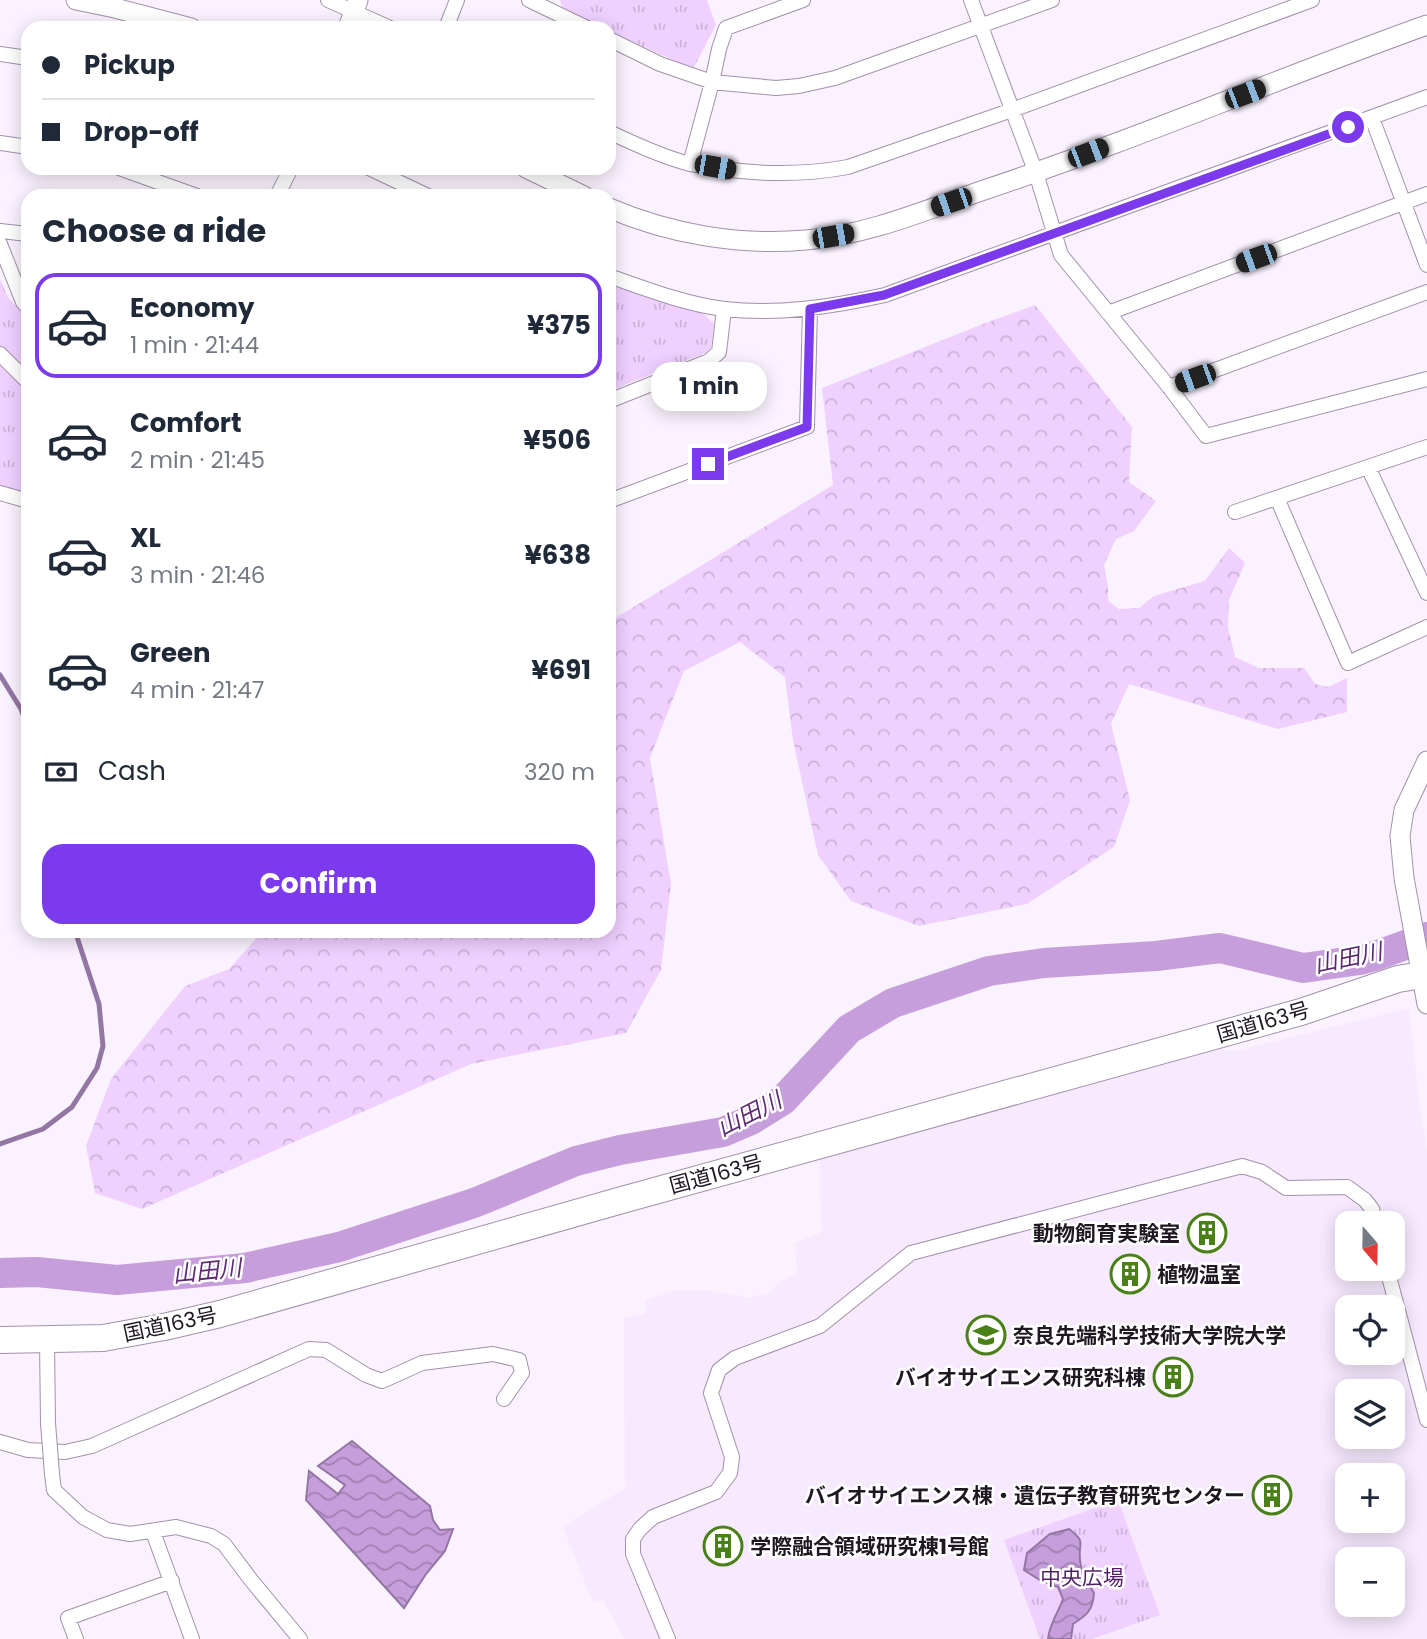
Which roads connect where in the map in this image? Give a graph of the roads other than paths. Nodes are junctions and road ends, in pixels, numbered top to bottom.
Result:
1 (76, 0) edge
2 (328, 0) edge
3 (457, 0) edge
4 (803, 0) edge
5 (971, 0) edge
6 (1052, 0) edge
7 (1312, 0) edge
8 (533, 1) edge
9 (353, 13) edge
10 (164, 21) edge
11 (373, 21) edge
12 (449, 21) edge
13 (573, 21) edge
14 (1427, 25) edge
15 (981, 27) junction
16 (616, 42) edge
17 (0, 54) edge
18 (21, 57) edge
19 (712, 82) junction
20 (1427, 97) edge
21 (1013, 110) junction
22 (1372, 118) junction
23 (616, 135) edge
24 (0, 143) edge
25 (21, 146) edge
26 (690, 164) junction
27 (1036, 173) junction
28 (138, 175) edge
29 (384, 175) edge
30 (540, 175) edge
31 (177, 189) edge
32 (413, 189) edge
33 (570, 189) edge
34 (1427, 194) edge
35 (1404, 203) junction
36 (616, 211) edge
37 (0, 231) edge
38 (21, 233) edge
39 (1055, 233) junction
40 (0, 244) edge
41 (1427, 265) edge
42 (616, 278) edge
43 (1427, 292) edge
44 (21, 297) edge
45 (723, 309) junction
46 (810, 309) junction
47 (1108, 313) junction
48 (0, 354) edge
49 (21, 375) edge
50 (1427, 379) edge
51 (1170, 387) junction
52 (616, 398) edge
53 (1427, 447) edge
54 (1368, 467) junction
55 (0, 493) edge
56 (616, 498) edge
57 (1277, 498) junction
58 (21, 499) edge
59 (1235, 512) dead end
60 (1427, 593) edge
61 (1427, 627) edge
62 (1427, 761) edge
63 (1425, 975) edge
64 (1427, 1004) edge
65 (1372, 1211) edge
66 (1390, 1281) edge
67 (0, 1340) edge
68 (47, 1340) junction
69 (504, 1399) dead end
70 (1427, 1420) edge
71 (0, 1442) edge
72 (152, 1532) junction
73 (172, 1581) junction
74 (76, 1639) edge
75 (192, 1639) edge
76 (300, 1639) edge
77 (668, 1639) edge

1 - 10 street
2 - 9 street
3 - 12 street
4 - 19 street
5 - 15 street
6 - 15 street
7 - 21 street
8 - 13 street
9 - 11 street
14 - 27 street
15 - 19 street
15 - 21 street
16 - 19 street
17 - 18 street
19 - 26 street
20 - 22 street
21 - 26 street
21 - 27 street
22 - 35 street
22 - 39 street
23 - 26 street
24 - 25 street
27 - 36 street
27 - 39 street
28 - 31 street
29 - 32 street
30 - 33 street
34 - 35 street
35 - 41 street
35 - 47 street
37 - 38 street
39 - 46 street
39 - 47 street
40 - 44 street
42 - 45 street
43 - 51 street
45 - 46 street
45 - 52 street
46 - 56 street
47 - 51 street
48 - 49 street
50 - 51 street
53 - 54 street
54 - 57 street
54 - 60 street
55 - 58 street
57 - 59 street
57 - 61 street
62 - 63 street
63 - 64 street
63 - 68 highway, 国道163号
65 - 77 street
66 - 70 street
67 - 68 highway, 国道163号
68 - 72 street, bridge
69 - 71 street
72 - 73 street
72 - 76 street
73 - 74 street
73 - 75 street

